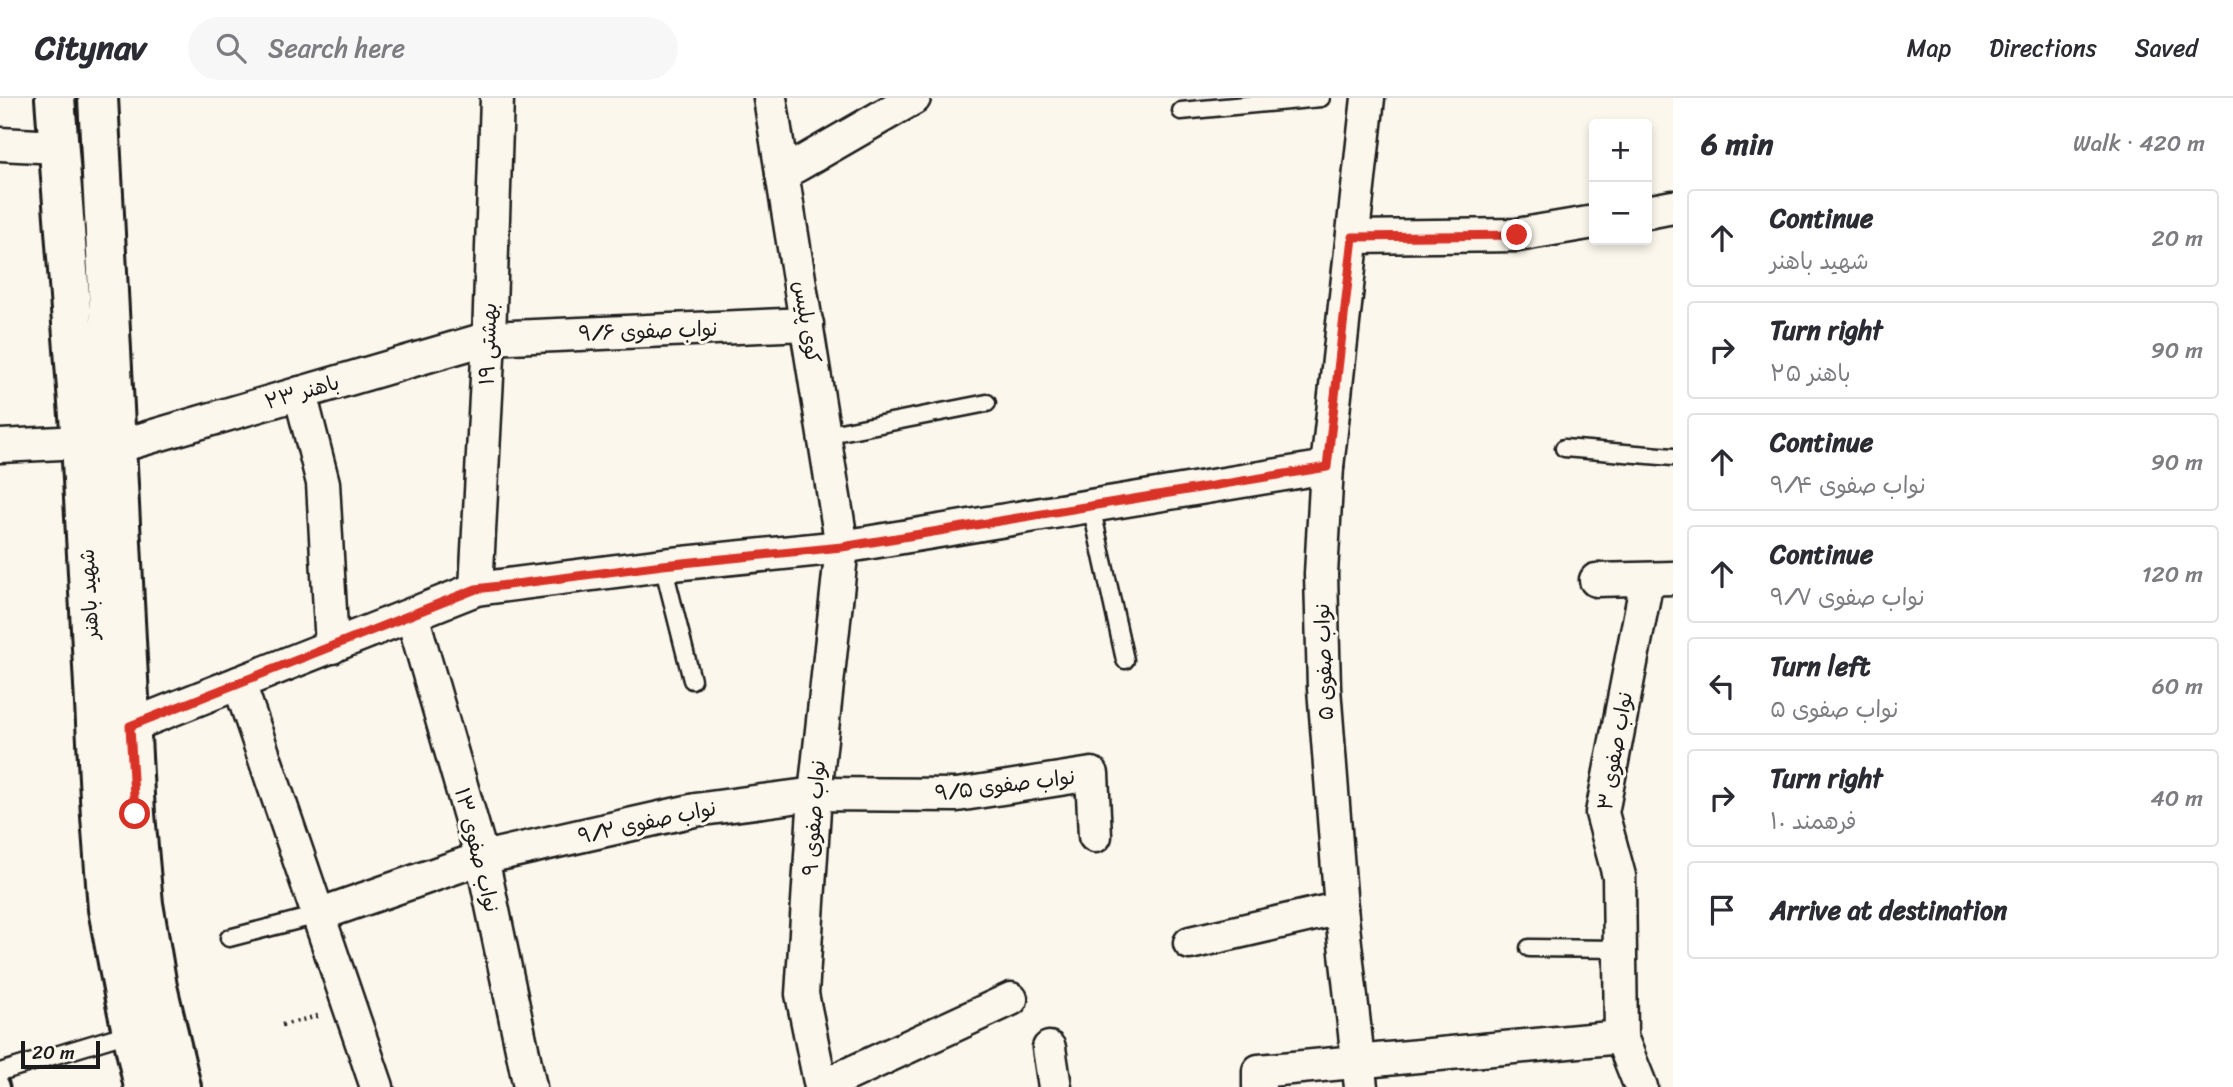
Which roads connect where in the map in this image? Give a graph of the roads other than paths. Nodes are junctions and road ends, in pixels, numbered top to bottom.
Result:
1 (55, 98) edge
2 (98, 98) edge
3 (497, 98) edge
4 (770, 98) edge
5 (914, 98) edge
6 (1321, 98) edge
7 (1368, 98) edge
8 (1181, 111) dead end
9 (0, 144) edge
10 (58, 147) junction
11 (782, 174) junction
12 (1673, 207) edge
13 (1652, 211) edge
14 (1589, 223) edge
15 (1353, 237) junction
16 (807, 324) junction
17 (489, 338) junction
18 (300, 393) junction
19 (987, 403) dead end
20 (825, 435) junction
21 (98, 445) junction
22 (0, 446) edge
23 (1564, 448) dead end
24 (1673, 457) edge
25 (1327, 467) junction
26 (1091, 506) junction
27 (842, 547) junction
28 (663, 565) junction
29 (1660, 579) edge
30 (1596, 580) dead end
31 (476, 589) junction
32 (412, 615) junction
33 (332, 647) junction
34 (1125, 660) dead end
35 (692, 680) dead end
36 (239, 683) junction
37 (130, 726) junction
38 (815, 794) junction
39 (1095, 836) dead end
40 (482, 858) junction
41 (1340, 908) junction
42 (318, 915) junction
43 (229, 938) dead end
44 (1190, 943) dead end
45 (1529, 948) dead end
46 (1620, 949) junction
47 (1011, 999) dead end
48 (132, 1032) junction
49 (1621, 1037) junction
50 (1049, 1048) dead end
51 (0, 1072) edge
52 (1359, 1074) edge
53 (144, 1087) edge
54 (181, 1087) edge
55 (377, 1087) edge
56 (530, 1087) edge
57 (821, 1087) edge
58 (1055, 1087) edge
59 (1259, 1087) edge
60 (1641, 1087) edge

1 - 10 main road, شهید باهنر
2 - 21 main road, شهید باهنر
3 - 17 street, بهشتی ۱۹
4 - 11 street, کوی پلیس
5 - 11 street
6 - 8 lane
7 - 15 street, نواب صفوی ۵
9 - 10 street
10 - 21 main road, شهید باهنر
11 - 16 street, کوی پلیس
12 - 13 street
14 - 15 street
15 - 25 street, نواب صفوی ۵
16 - 17 street, نواب صفوی ۹/۶
16 - 20 street, کوی پلیس
17 - 18 street, باهنر ۲۳
17 - 31 street, بهشتی ۱۹
18 - 21 street, باهنر ۲۳
18 - 33 street
19 - 20 lane
20 - 27 street, کوی پلیس
21 - 22 street, باهنر ۲۳
21 - 37 main road, شهید باهنر
21 - 48 main road, شهید باهنر
23 - 24 lane
25 - 26 street
25 - 41 street, نواب صفوی ۵
26 - 27 street
26 - 34 lane
27 - 28 street
27 - 38 street, نواب صفوی ۹
28 - 31 street
28 - 35 lane
29 - 30 street
29 - 46 street, نواب صفوی ۳
31 - 32 street
32 - 33 street
32 - 40 street, نواب صفوی ۱۳
33 - 36 street
36 - 37 street
36 - 42 street
37 - 54 main road, شهید باهنر
38 - 39 street, نواب صفوی ۹/۵
38 - 40 street, نواب صفوی ۹/۲
38 - 57 street, نواب صفوی ۹
40 - 42 street, نواب صفوی ۹/۲
40 - 56 street, نواب صفوی ۱۳
41 - 44 street
41 - 52 street, نواب صفوی ۵
42 - 43 lane
42 - 55 street
45 - 46 lane
46 - 49 street, نواب صفوی ۳
47 - 57 street
48 - 51 lane
48 - 53 main road, شهید باهنر
49 - 52 street
49 - 60 street, نواب صفوی ۳
50 - 58 street
52 - 59 street

